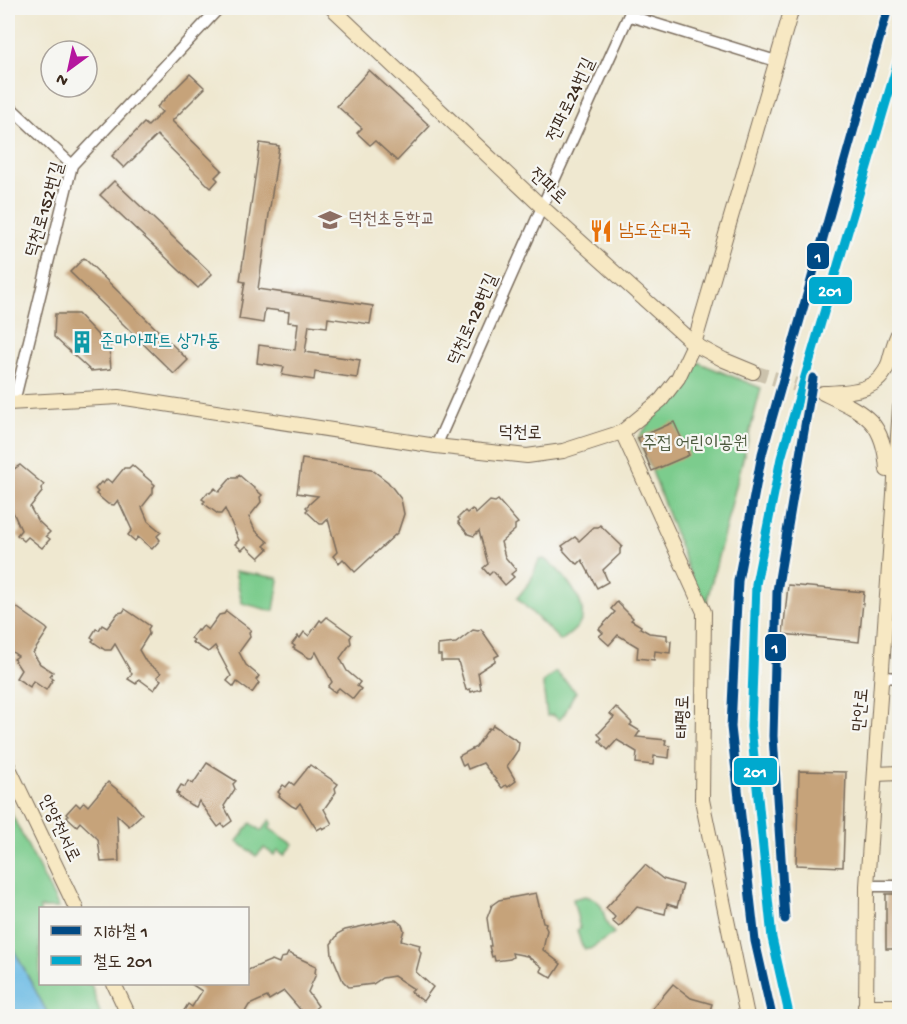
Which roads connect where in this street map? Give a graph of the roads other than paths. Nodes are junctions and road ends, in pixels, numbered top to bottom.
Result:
1 (219, 8) edge
2 (332, 8) edge
3 (792, 8) edge
4 (631, 12) edge
5 (776, 61) junction
6 (8, 105) edge
7 (72, 165) junction
8 (542, 207) junction
9 (900, 330) edge
10 (694, 344) junction
11 (753, 372) tunnel mouth
12 (11, 403) edge
13 (900, 407) edge
14 (622, 432) junction
15 (436, 446) junction
16 (897, 453) edge
17 (893, 500) junction
18 (895, 552) edge
19 (883, 677) junction
20 (900, 678) edge
21 (8, 766) edge
22 (900, 773) edge
23 (875, 774) junction
24 (867, 886) junction
25 (900, 886) edge
26 (75, 907) edge
27 (114, 985) edge
28 (900, 1006) edge
29 (866, 1011) edge
30 (129, 1017) edge
31 (747, 1017) edge

1 - 7 street, 덕천로152번길
2 - 8 street, 전파로
3 - 5 street, 덕천로
4 - 5 street
4 - 8 street, 전파로24번길
5 - 10 street, 덕천로
6 - 7 street
7 - 12 street, 덕천로152번길
8 - 10 street, 전파로
8 - 15 street, 덕천로128번길
9 - 17 street
10 - 11 street, 전파로
10 - 14 street, 덕천로
12 - 15 street, 덕천로
13 - 16 street, 만안로
14 - 15 street, 덕천로
14 - 31 street, 태평로
16 - 17 street, 만안로
17 - 18 street, 만안로
18 - 19 street, 만안로
19 - 20 street
19 - 23 street, 만안로
21 - 26 street, 안양천서로
22 - 23 street
23 - 24 street, 만안로
24 - 25 street
24 - 29 street, 만안로
27 - 30 street
28 - 29 street

